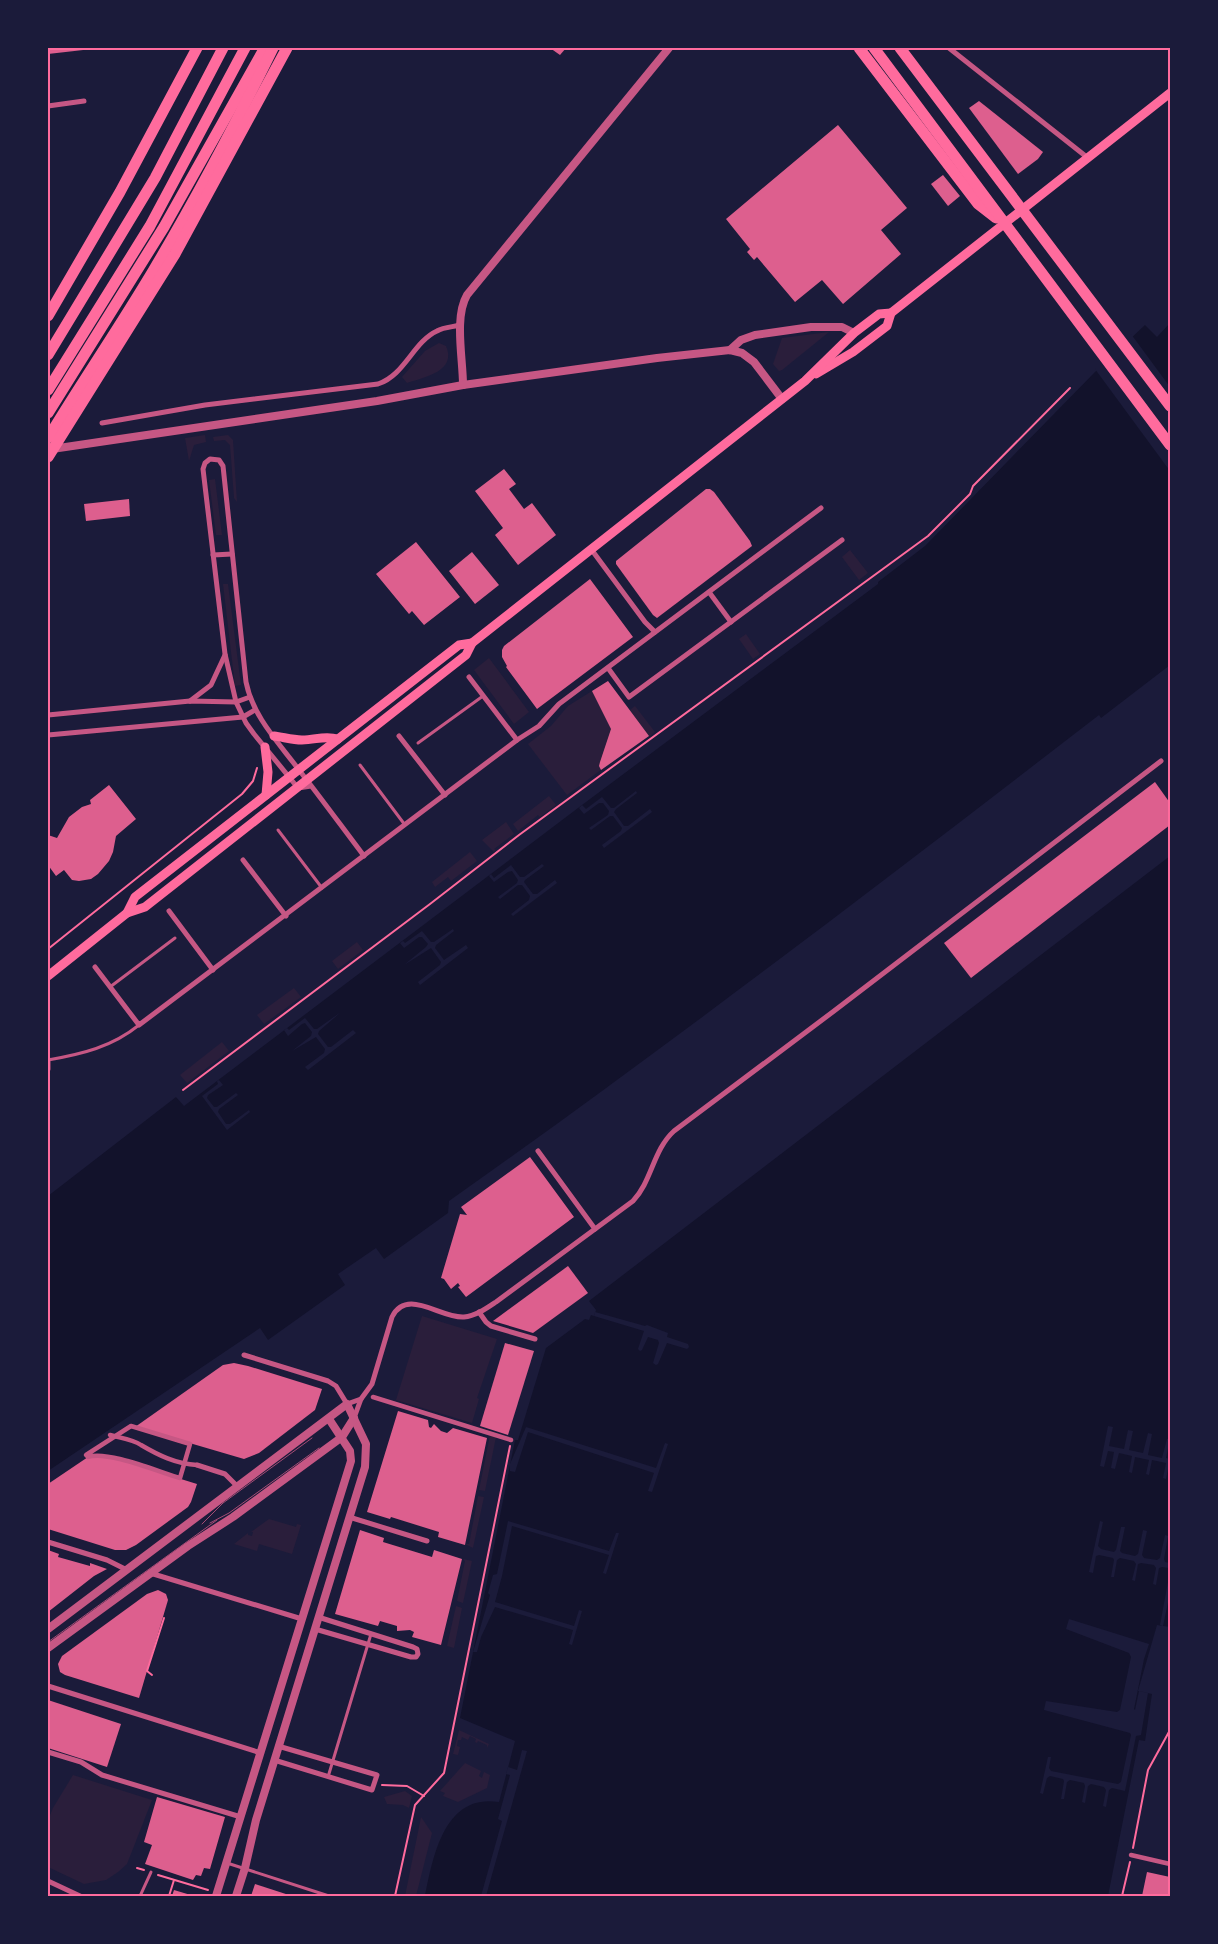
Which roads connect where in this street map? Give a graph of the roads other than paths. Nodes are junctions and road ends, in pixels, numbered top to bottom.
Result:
1 (197, 48) edge
2 (223, 48) edge
3 (245, 48) edge
4 (266, 48) edge
5 (273, 48) edge
6 (287, 48) edge
7 (669, 48) edge
8 (859, 48) edge
9 (874, 48) edge
10 (900, 48) edge
11 (949, 48) edge
12 (1170, 94) edge
13 (84, 101) dead end
14 (48, 106) edge
15 (1088, 158) junction
16 (1007, 227) junction
17 (891, 313) junction
18 (48, 316) edge
19 (460, 325) junction
20 (854, 333) junction
21 (730, 350) junction
22 (48, 355) edge
23 (805, 381) junction
24 (463, 386) junction
25 (48, 390) edge
26 (782, 399) junction
27 (1170, 406) edge
28 (48, 413) edge
29 (102, 423) dead end
30 (48, 438) edge
31 (1170, 444) edge
32 (48, 450) edge
33 (48, 457) edge
34 (821, 508) dead end
35 (842, 540) dead end
36 (591, 549) junction
37 (232, 554) junction
38 (213, 555) junction
39 (709, 592) junction
40 (731, 622) junction
41 (655, 632) junction
42 (472, 643) junction
43 (225, 654) junction
44 (608, 668) junction
45 (470, 677) dead end
46 (483, 695) junction
47 (250, 697) junction
48 (190, 702) junction
49 (236, 702) junction
50 (256, 710) junction
51 (48, 715) edge
52 (242, 717) junction
53 (48, 735) edge
54 (274, 736) junction
55 (398, 736) dead end
56 (338, 739) junction
57 (517, 740) junction
58 (418, 743) dead end
59 (265, 750) junction
60 (1161, 761) dead end
61 (360, 765) dead end
62 (299, 769) junction
63 (289, 776) junction
64 (309, 783) junction
65 (298, 788) junction
66 (266, 795) junction
67 (445, 795) junction
68 (405, 825) junction
69 (278, 830) dead end
70 (364, 856) junction
71 (243, 860) dead end
72 (323, 888) junction
73 (169, 911) dead end
74 (127, 913) junction
75 (286, 916) junction
76 (175, 938) dead end
77 (95, 967) dead end
78 (213, 970) junction
79 (48, 976) edge
80 (110, 987) junction
81 (139, 1025) junction
82 (48, 1060) edge
83 (48, 1069) edge
84 (538, 1151) dead end
85 (595, 1230) junction
86 (480, 1312) junction
87 (535, 1340) dead end
88 (244, 1355) dead end
89 (373, 1397) dead end
90 (361, 1399) junction
91 (348, 1404) junction
92 (354, 1418) junction
93 (329, 1419) junction
94 (113, 1435) junction
95 (342, 1437) junction
96 (511, 1440) road end
97 (183, 1464) junction
98 (197, 1465) joint
99 (237, 1486) junction
100 (334, 1512) junction
101 (349, 1517) junction
102 (427, 1541) dead end
103 (48, 1542) edge
104 (127, 1570) junction
105 (150, 1574) junction
106 (318, 1617) junction
107 (302, 1619) junction
108 (48, 1629) edge
109 (315, 1629) junction
110 (371, 1634) junction
111 (368, 1644) junction
112 (48, 1648) edge
113 (48, 1686) edge
114 (264, 1742) junction
115 (278, 1746) junction
116 (48, 1752) edge
117 (260, 1755) junction
118 (274, 1760) junction
119 (333, 1762) junction
120 (328, 1777) junction
121 (240, 1817) junction
122 (256, 1820) junction
123 (1131, 1856) road end
124 (227, 1863) junction
125 (1170, 1864) edge
126 (246, 1868) junction
127 (151, 1872) road end
128 (48, 1881) edge
129 (217, 1895) edge
130 (80, 1896) edge
131 (140, 1896) edge
132 (236, 1896) edge
133 (329, 1896) edge

1 - 18 highway
2 - 22 highway
3 - 25 highway
4 - 28 highway
5 - 30 highway
6 - 33 highway
7 - 19 street
8 - 16 highway
9 - 16 highway
10 - 27 highway
11 - 15 street
12 - 15 main road
13 - 14 street
15 - 17 main road
16 - 31 highway
17 - 20 main road
17 - 23 main road
19 - 24 street
19 - 29 street
20 - 21 street
20 - 23 main road
21 - 24 street
21 - 26 street
23 - 26 main road
24 - 32 street
26 - 36 main road
34 - 39 street
35 - 40 street
36 - 41 street
36 - 42 main road
37 - 38 street
37 - 38 street
37 - 47 street
38 - 43 street
39 - 40 street
39 - 41 street
40 - 44 street
41 - 44 street
42 - 56 main road
42 - 64 main road
43 - 48 street
43 - 49 street
44 - 57 street
45 - 46 street
46 - 57 street
46 - 58 lane
47 - 49 street
47 - 50 street
48 - 49 street
48 - 51 street
49 - 52 street
50 - 52 street
50 - 54 street
52 - 53 street
52 - 59 street
54 - 56 main road
54 - 62 street
55 - 67 street
56 - 62 main road
57 - 67 street
59 - 63 street
59 - 66 main road
60 - 85 street
61 - 68 lane
62 - 63 main road
62 - 64 street
63 - 65 street
63 - 66 main road
64 - 65 main road
64 - 70 street
65 - 74 main road
66 - 74 main road
67 - 68 street
68 - 70 street
69 - 72 lane
70 - 72 street
71 - 75 street
72 - 75 street
73 - 78 street
74 - 79 main road
75 - 78 street
76 - 80 lane
77 - 80 street
78 - 81 street
80 - 81 street
81 - 82 lane
82 - 83 street
84 - 85 street
85 - 86 street
86 - 87 street
86 - 90 street
88 - 91 street
89 - 96 street
90 - 91 street
90 - 92 street
91 - 92 street
91 - 93 street
92 - 95 street
92 - 101 street
93 - 95 street
93 - 99 street
94 - 97 street
94 - 97 street
94 - 97 street
95 - 100 street
95 - 105 street
97 - 98 street
98 - 99 street
99 - 104 street
100 - 101 street
100 - 107 street
101 - 102 street
101 - 106 street
103 - 104 street
104 - 108 street
105 - 107 street
105 - 112 street
106 - 107 street
106 - 109 street
106 - 110 street
107 - 109 street
107 - 114 street
109 - 111 street
109 - 115 street
110 - 111 lane
110 - 111 street
111 - 119 lane
113 - 117 street
114 - 115 street
114 - 117 street
115 - 118 street
115 - 119 street
116 - 121 street
117 - 118 street
117 - 121 street
118 - 120 street
118 - 122 street
119 - 120 lane
119 - 120 street
121 - 122 street
121 - 124 street
122 - 126 street
123 - 125 street
124 - 126 lane
124 - 129 street
126 - 132 street
126 - 133 lane
127 - 131 lane
128 - 130 street

